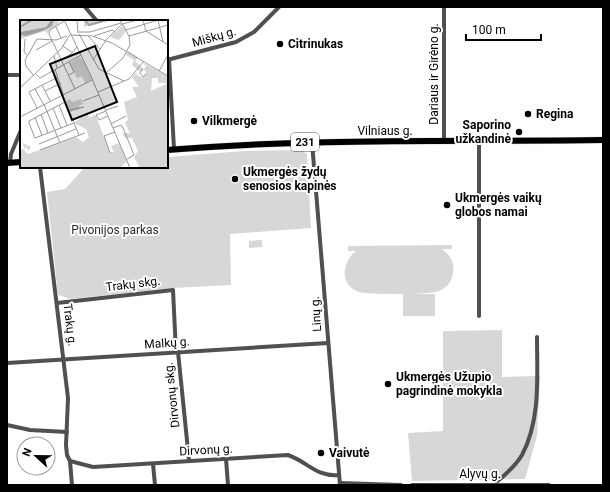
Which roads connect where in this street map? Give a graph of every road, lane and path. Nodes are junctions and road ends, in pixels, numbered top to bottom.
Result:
1 (85, 7) edge
2 (279, 7) edge
3 (444, 7) edge
4 (96, 20) edge
5 (168, 59) edge
6 (7, 75) edge
7 (20, 75) edge
8 (20, 132) edge
9 (603, 140) edge
10 (444, 141) junction
11 (312, 142) junction
12 (479, 142) junction
13 (174, 149) junction
14 (168, 150) edge
15 (20, 162) edge
16 (9, 163) edge
17 (40, 168) edge
18 (57, 303) junction
19 (478, 316) dead end
20 (537, 337) dead end
21 (328, 343) junction
22 (177, 352) junction
23 (64, 359) junction
24 (7, 363) edge
25 (7, 425) edge
26 (67, 432) junction
27 (226, 459) junction
28 (188, 460) junction
29 (70, 461) junction
30 (153, 464) junction
31 (339, 475) junction
32 (340, 484) edge
33 (494, 484) edge
34 (72, 485) edge
35 (155, 485) edge
36 (228, 485) edge
37 (401, 485) edge
38 (412, 485) edge
39 (549, 485) edge

1 - 4 street
2 - 5 street, Miškų g.
3 - 10 street, Dariaus ir Girėno g.
5 - 13 street
6 - 7 street
8 - 16 street
9 - 12 main road, Vilniaus g. / 231
10 - 11 main road, Vilniaus g. / 231
10 - 12 main road, Vilniaus g. / 231
11 - 13 main road, Vilniaus g. / 231
11 - 21 street, Linų g.
12 - 19 street
13 - 14 main road, Vilniaus g. / 231
15 - 16 main road
17 - 18 street, Trakų g.
18 - 22 street, Trakų skg.
18 - 23 street, Trakų g.
20 - 33 street
21 - 22 street, Malkų g.
21 - 31 street, Linų g.
22 - 23 street, Malkų g.
22 - 28 street, Dirvonų skg.
23 - 24 street, Malkų g.
23 - 26 street, Trakų g.
25 - 26 street
26 - 29 street, Trakų g.
27 - 28 street, Dirvonų g.
27 - 31 street, Dirvonų g.
27 - 36 street
28 - 30 street, Dirvonų g.
29 - 30 street, Dirvonų g.
29 - 34 street, Trakų g.
30 - 35 street
31 - 32 street, Linų g.
32 - 37 street
33 - 38 street, Alyvų g.
33 - 39 street, Alyvų g.

